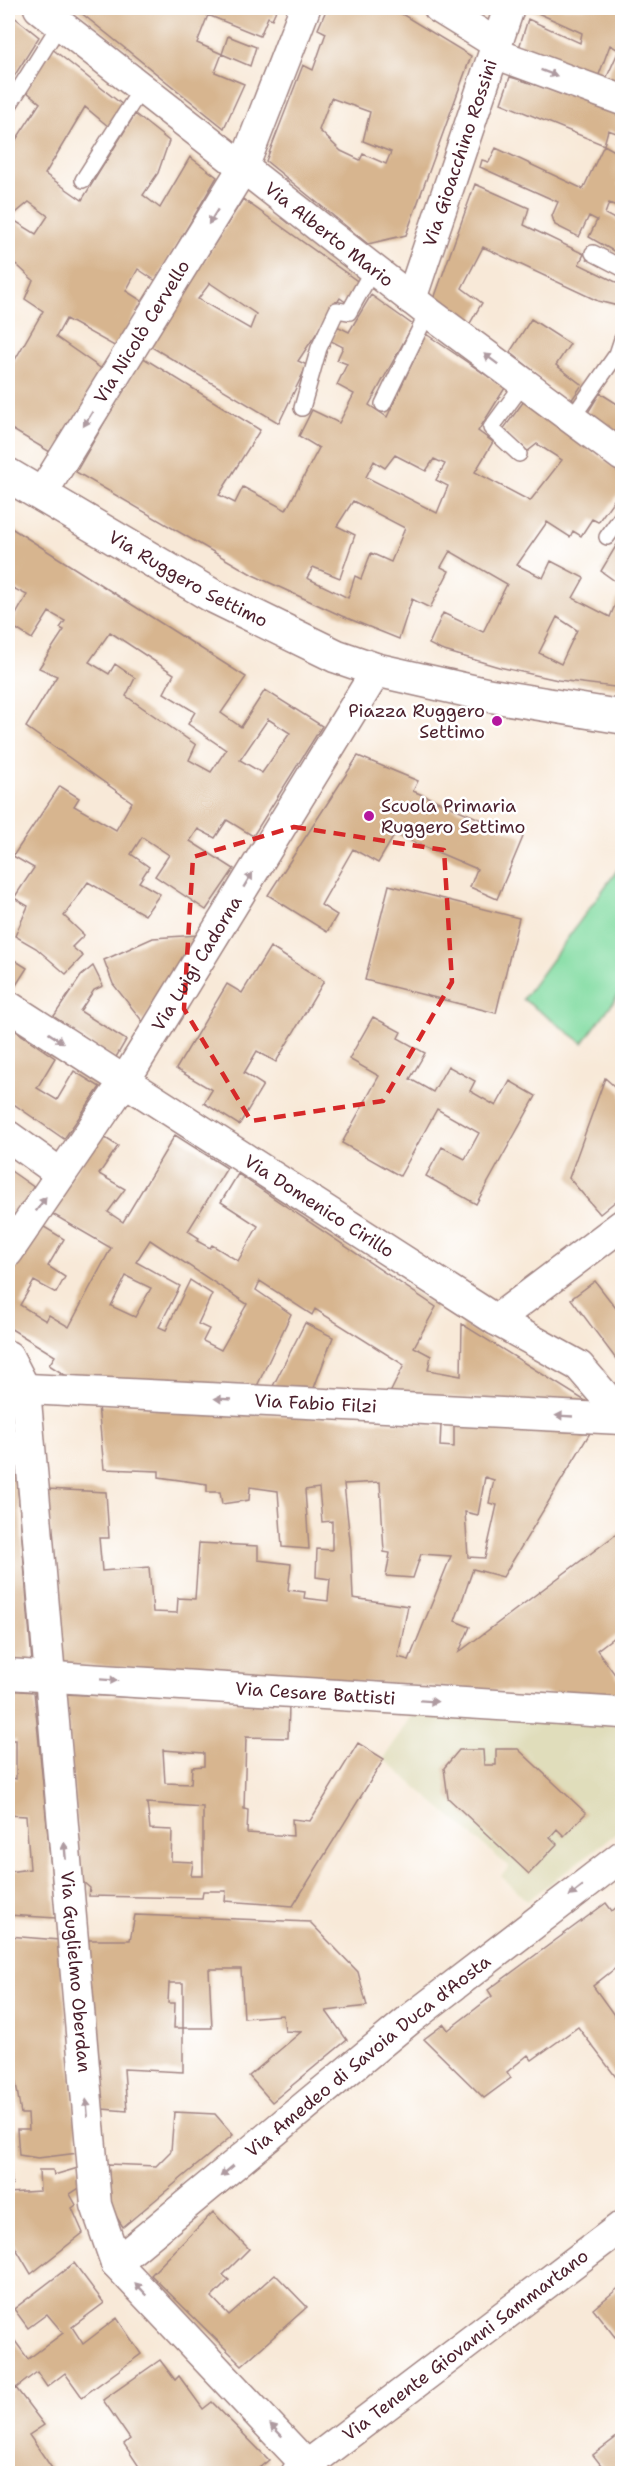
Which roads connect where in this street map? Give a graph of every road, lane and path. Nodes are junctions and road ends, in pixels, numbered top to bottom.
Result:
1 (304, 8) edge
2 (439, 8) edge
3 (509, 8) edge
4 (49, 16) edge
5 (496, 48) junction
6 (141, 89) junction
7 (622, 100) edge
8 (8, 107) edge
9 (243, 168) junction
10 (83, 180) dead end
11 (593, 253) dead end
12 (622, 268) edge
13 (374, 269) junction
14 (420, 305) junction
15 (622, 339) edge
16 (524, 383) junction
17 (383, 404) dead end
18 (302, 408) dead end
19 (572, 418) junction
20 (519, 454) dead end
21 (622, 456) edge
22 (8, 475) edge
23 (41, 495) junction
24 (622, 516) edge
25 (607, 537) dead end
26 (377, 670) junction
27 (622, 717) edge
28 (8, 1006) edge
29 (124, 1082) junction
30 (8, 1136) edge
31 (61, 1174) junction
32 (622, 1225) edge
33 (8, 1252) edge
34 (496, 1320) junction
35 (8, 1356) edge
36 (16, 1388) edge
37 (622, 1418) edge
38 (8, 1674) edge
39 (50, 1676) junction
40 (622, 1713) edge
41 (622, 1856) edge
42 (622, 2226) edge
43 (116, 2263) junction
44 (307, 2471) edge

1 - 9 street, Via Nicolò Cervello
2 - 5 street
3 - 5 street, Via Gioacchino Rossini
4 - 6 street, Via Alberto Mario
4 - 8 lane
5 -> 7 street
5 - 14 street, Via Gioacchino Rossini
6 - 9 street, Via Alberto Mario
6 - 10 lane
9 - 13 street, Via Alberto Mario
9 -> 23 street, Via Nicolò Cervello
11 - 12 lane
13 - 14 street, Via Alberto Mario
13 - 18 lane
16 -> 14 street, Via Alberto Mario
14 - 17 lane
15 - 19 lane
16 - 19 street, Via Alberto Mario
16 - 20 lane
19 - 21 street, Via Alberto Mario
22 - 23 street, Via Ruggero Settimo
23 - 26 street, Via Ruggero Settimo
24 - 25 lane
26 - 27 street
29 -> 26 street, Via Luigi Cadorna
28 -> 29 street, Via Domenico Cirillo
29 - 31 street, Via Luigi Cadorna
29 - 34 street, Via Domenico Cirillo
30 - 31 street
33 -> 31 street, Via Luigi Cadorna
32 - 34 street
34 - 37 street, Via Domenico Cirillo
35 - 36 street
37 -> 36 street, Via Fabio Filzi
36 - 39 street, Via Guglielmo Oberdan
38 - 39 street, Via Cesare Battisti
39 -> 40 street, Via Cesare Battisti
43 -> 39 street, Via Guglielmo Oberdan
41 -> 43 street, Via Amedeo di Savoia Duca d'Aosta
42 - 44 street, Via Tenente Giovanni Sammartano
44 -> 43 street, Via Guglielmo Oberdan

